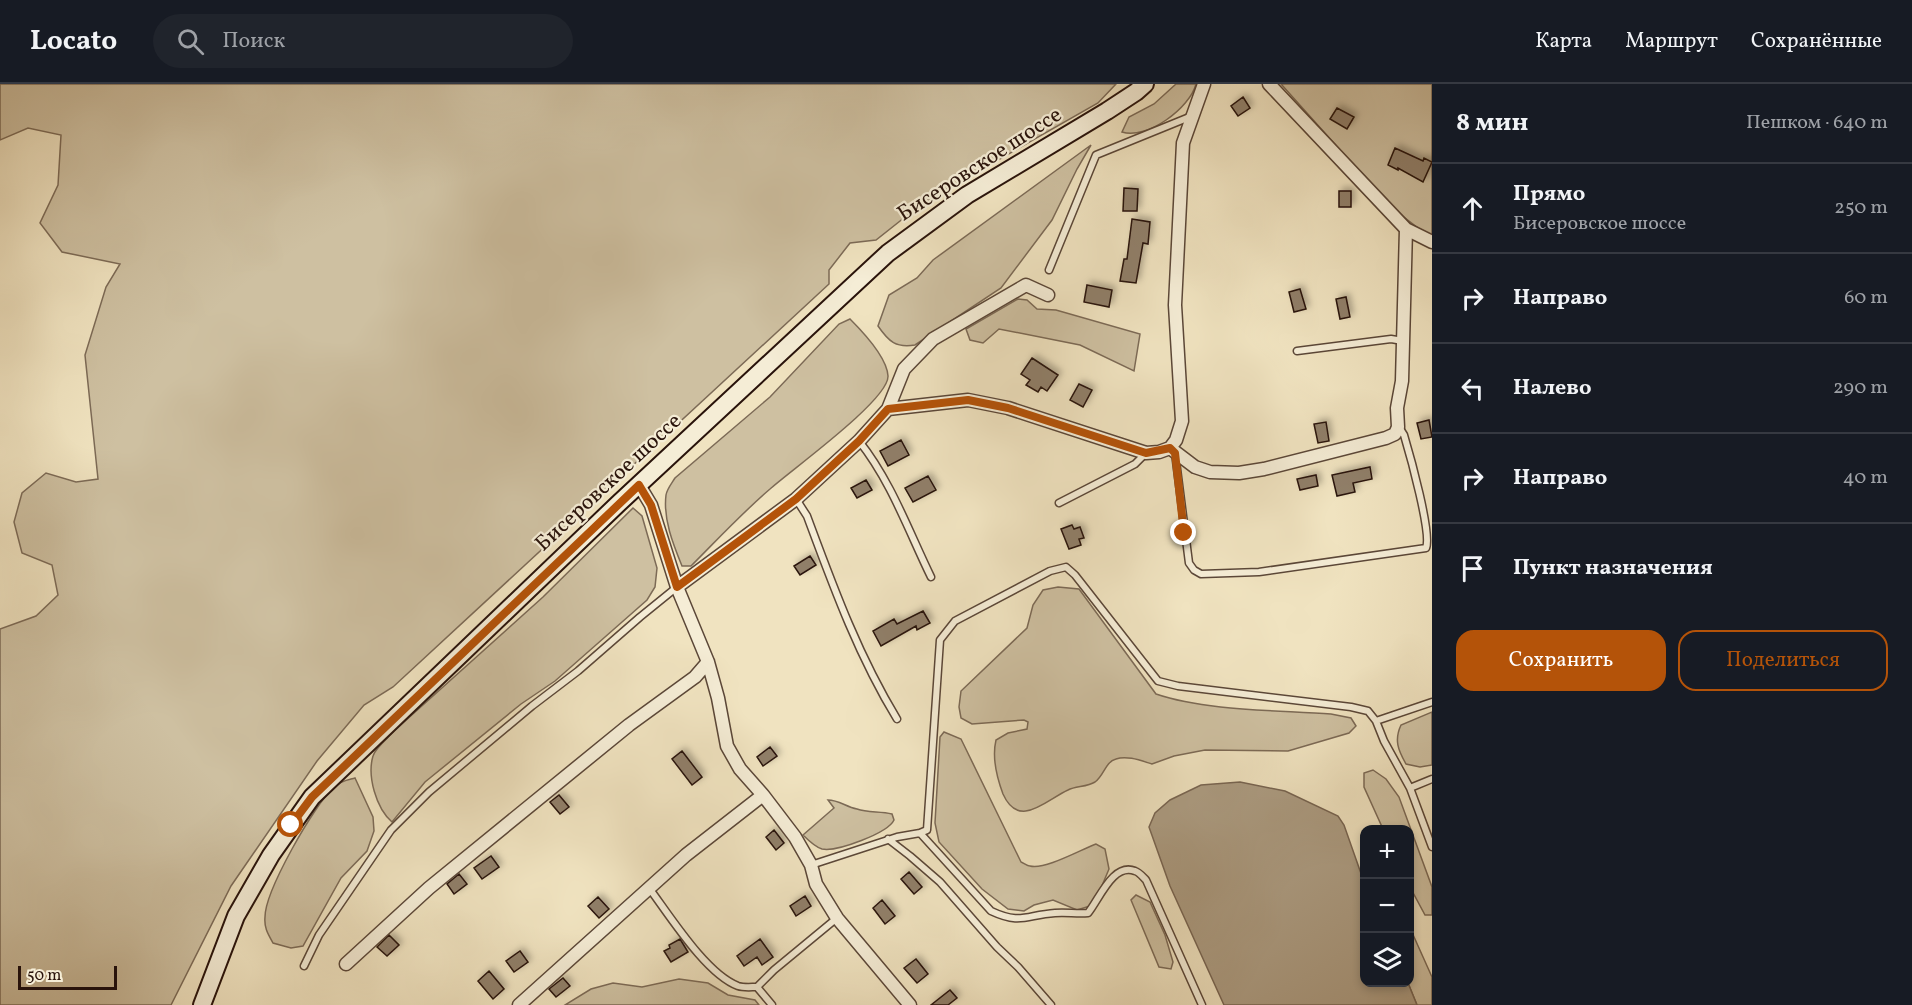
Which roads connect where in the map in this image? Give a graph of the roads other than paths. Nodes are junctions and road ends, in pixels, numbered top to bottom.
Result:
1 (1145, 84) edge
2 (1204, 84) edge
3 (1269, 84) edge
4 (1193, 116) junction
5 (1406, 229) junction
6 (1432, 242) edge
7 (1049, 270) dead end
8 (1048, 295) dead end
9 (1403, 341) junction
10 (1297, 351) dead end
11 (888, 409) junction
12 (1398, 427) junction
13 (859, 441) junction
14 (1172, 450) junction
15 (1146, 453) junction
16 (639, 485) junction
17 (796, 499) junction
18 (1059, 503) dead end
19 (931, 577) dead end
20 (677, 587) junction
21 (708, 662) junction
22 (1432, 702) edge
23 (897, 719) dead end
24 (1376, 721) junction
25 (1432, 779) edge
26 (1410, 788) junction
27 (763, 795) junction
28 (920, 833) junction
29 (888, 839) junction
30 (1432, 847) edge
31 (812, 865) junction
32 (649, 888) junction
33 (837, 918) junction
34 (346, 964) dead end
35 (304, 966) dead end
36 (757, 987) junction
37 (202, 1005) edge
38 (519, 1005) edge
39 (772, 1005) edge
40 (910, 1005) edge
41 (1051, 1005) edge
42 (1202, 1005) edge

1 - 16 main road, Бисеровское шоссе
2 - 4 street
3 - 5 street
4 - 7 lane
4 - 14 street
5 - 6 street
5 - 9 street
8 - 11 street
9 - 10 lane
9 - 12 street
11 - 13 street
11 - 15 street
12 - 14 street
12 - 14 lane
13 - 17 street
13 - 19 lane
14 - 15 street
15 - 18 lane
16 - 20 street
16 - 37 main road, Бисеровское шоссе
17 - 20 street
17 - 23 lane
20 - 21 street
20 - 35 lane
21 - 27 street
21 - 34 street
22 - 24 lane
24 - 26 lane
24 - 28 lane
25 - 26 lane
26 - 30 lane
27 - 31 street
27 - 32 street
28 - 29 lane
28 - 42 lane
29 - 31 lane
29 - 41 lane
31 - 33 street
32 - 36 lane
32 - 38 street
33 - 36 lane
33 - 40 street
36 - 39 lane

